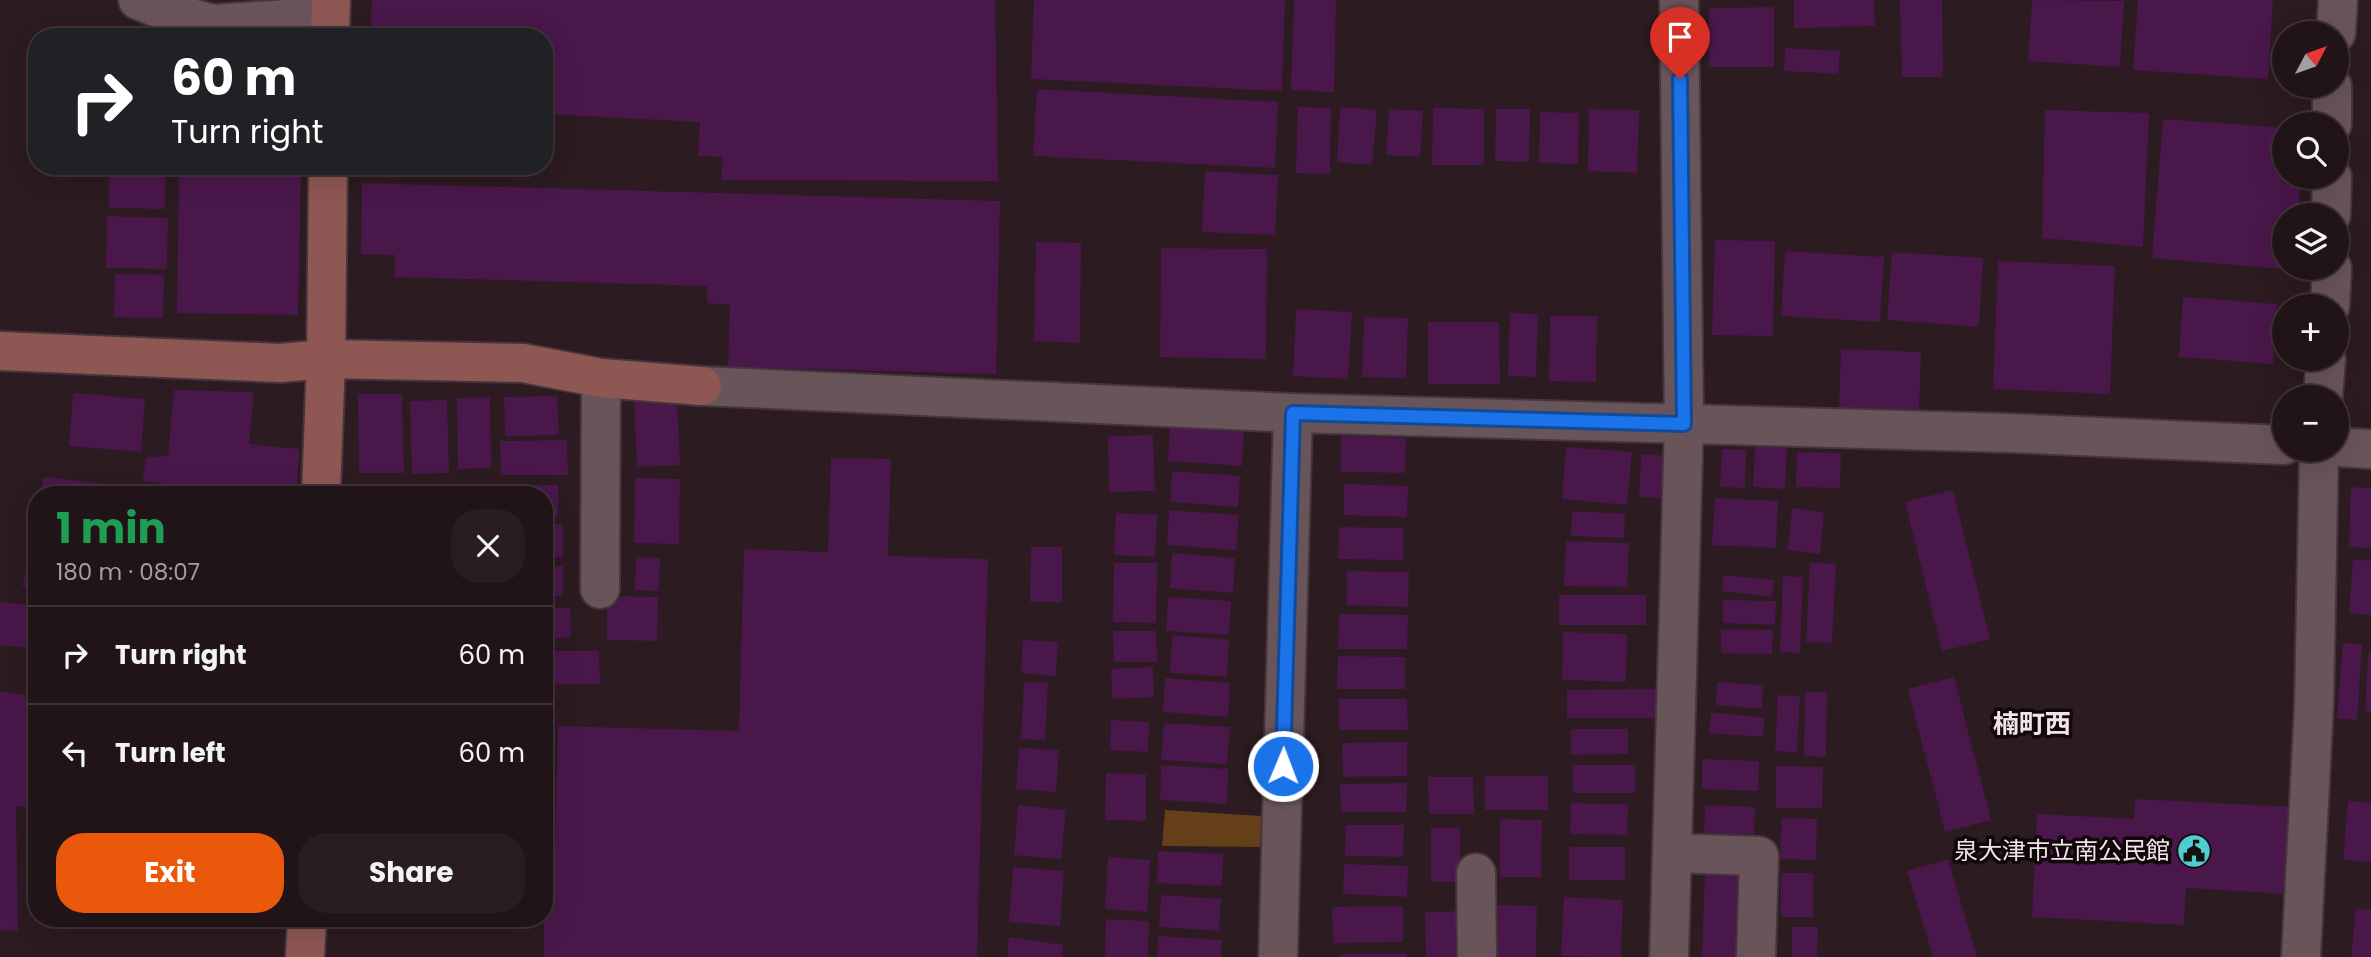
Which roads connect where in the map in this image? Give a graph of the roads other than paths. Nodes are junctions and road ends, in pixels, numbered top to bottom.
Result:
1 (138, 0) edge
2 (1679, 0) edge
3 (2338, 0) edge
4 (330, 17) edge
5 (2337, 21) edge
6 (328, 175) edge
7 (0, 351) edge
8 (326, 359) junction
9 (601, 378) junction
10 (1293, 413) junction
11 (1684, 424) junction
12 (2272, 444) edge
13 (2349, 448) edge
14 (2371, 449) edge
15 (2319, 462) edge
16 (321, 486) edge
17 (600, 589) dead end
18 (1672, 853) junction
19 (1476, 873) dead end
20 (307, 927) edge
21 (305, 957) edge
22 (1278, 957) edge
23 (1476, 957) edge
24 (1669, 957) edge
25 (1756, 957) edge
26 (2301, 957) edge

1 - 4 street
2 - 11 street
3 - 5 street
6 - 8 street
7 - 8 street
8 - 9 street
8 - 16 street
9 - 10 street
9 - 17 street
10 - 11 street
10 - 22 street
11 - 12 street
11 - 18 street
13 - 14 street
15 - 26 street
18 - 24 street
18 - 25 street
19 - 23 street
20 - 21 street

